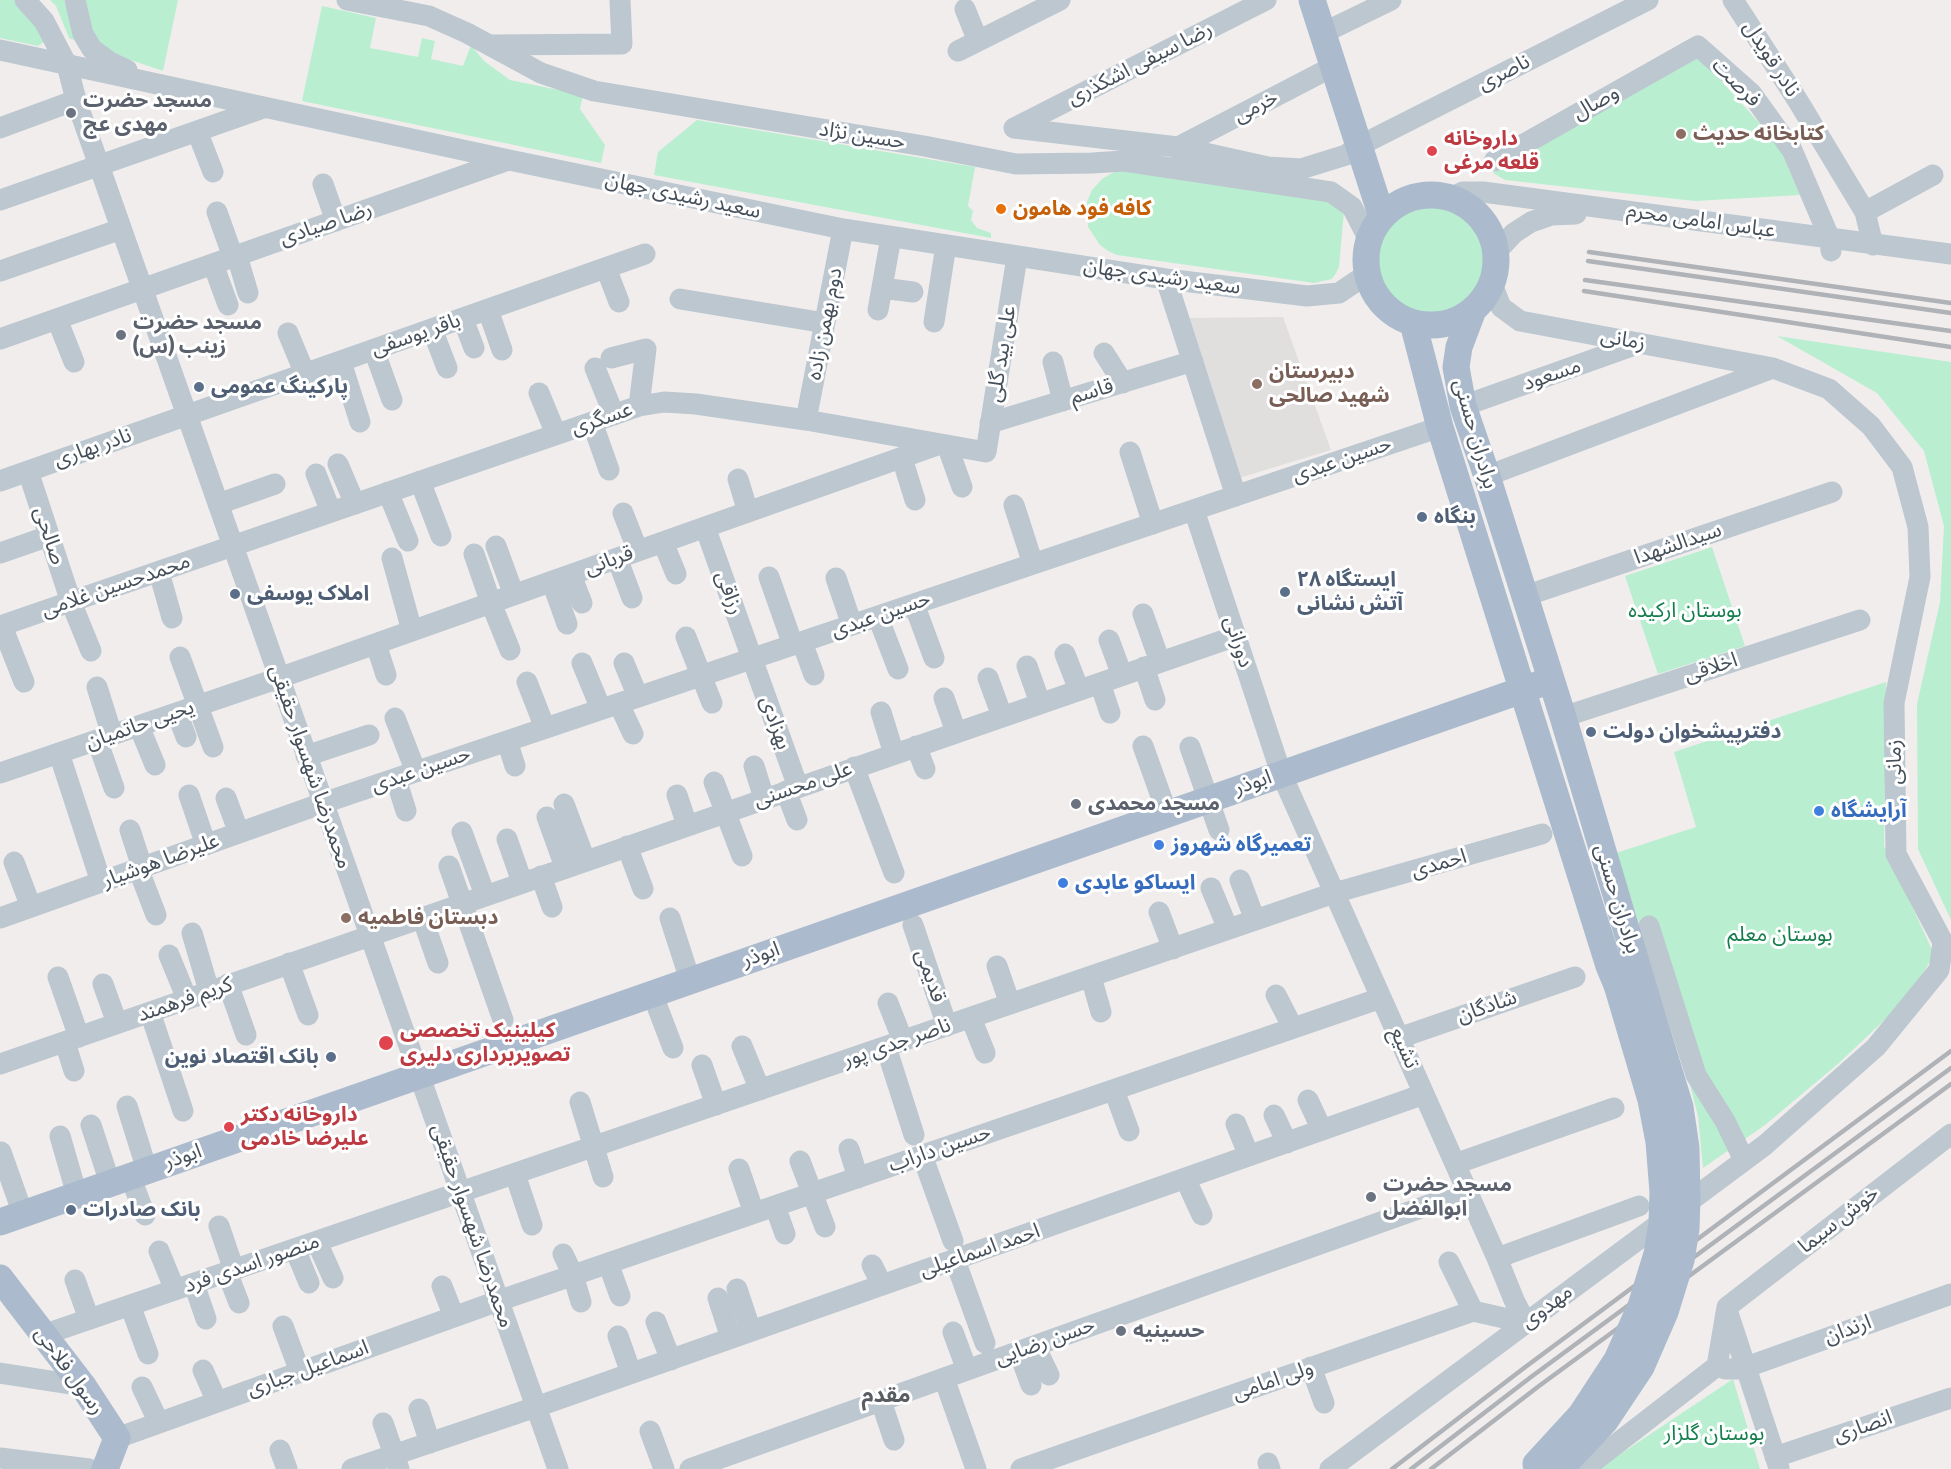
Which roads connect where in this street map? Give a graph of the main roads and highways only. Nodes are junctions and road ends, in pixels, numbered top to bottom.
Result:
1 (1312, 0) edge
2 (1388, 212) junction
3 (1473, 310) junction
4 (1413, 323) junction
5 (1515, 566) junction
6 (1486, 575) junction
7 (1551, 680) junction
8 (1521, 689) junction
9 (1629, 982) junction
10 (11, 1218) edge
11 (0, 1278) edge
12 (1542, 1467) edge
13 (105, 1469) edge

1 - 2 main road
2 - 3 main road
2 - 4 main road
3 - 4 main road
3 - 5 main road, برادران حسنی
4 - 6 main road, برادران حسنی
5 - 6 main road
5 - 7 main road, برادران حسنی
6 - 8 main road, برادران حسنی
7 - 8 main road, ابوذر
7 - 9 main road, برادران حسنی
8 - 9 main road, برادران حسنی
8 - 10 main road, ابوذر
9 - 12 main road, برادران حسنی, bridge
11 - 13 main road, رسول فلاحی

